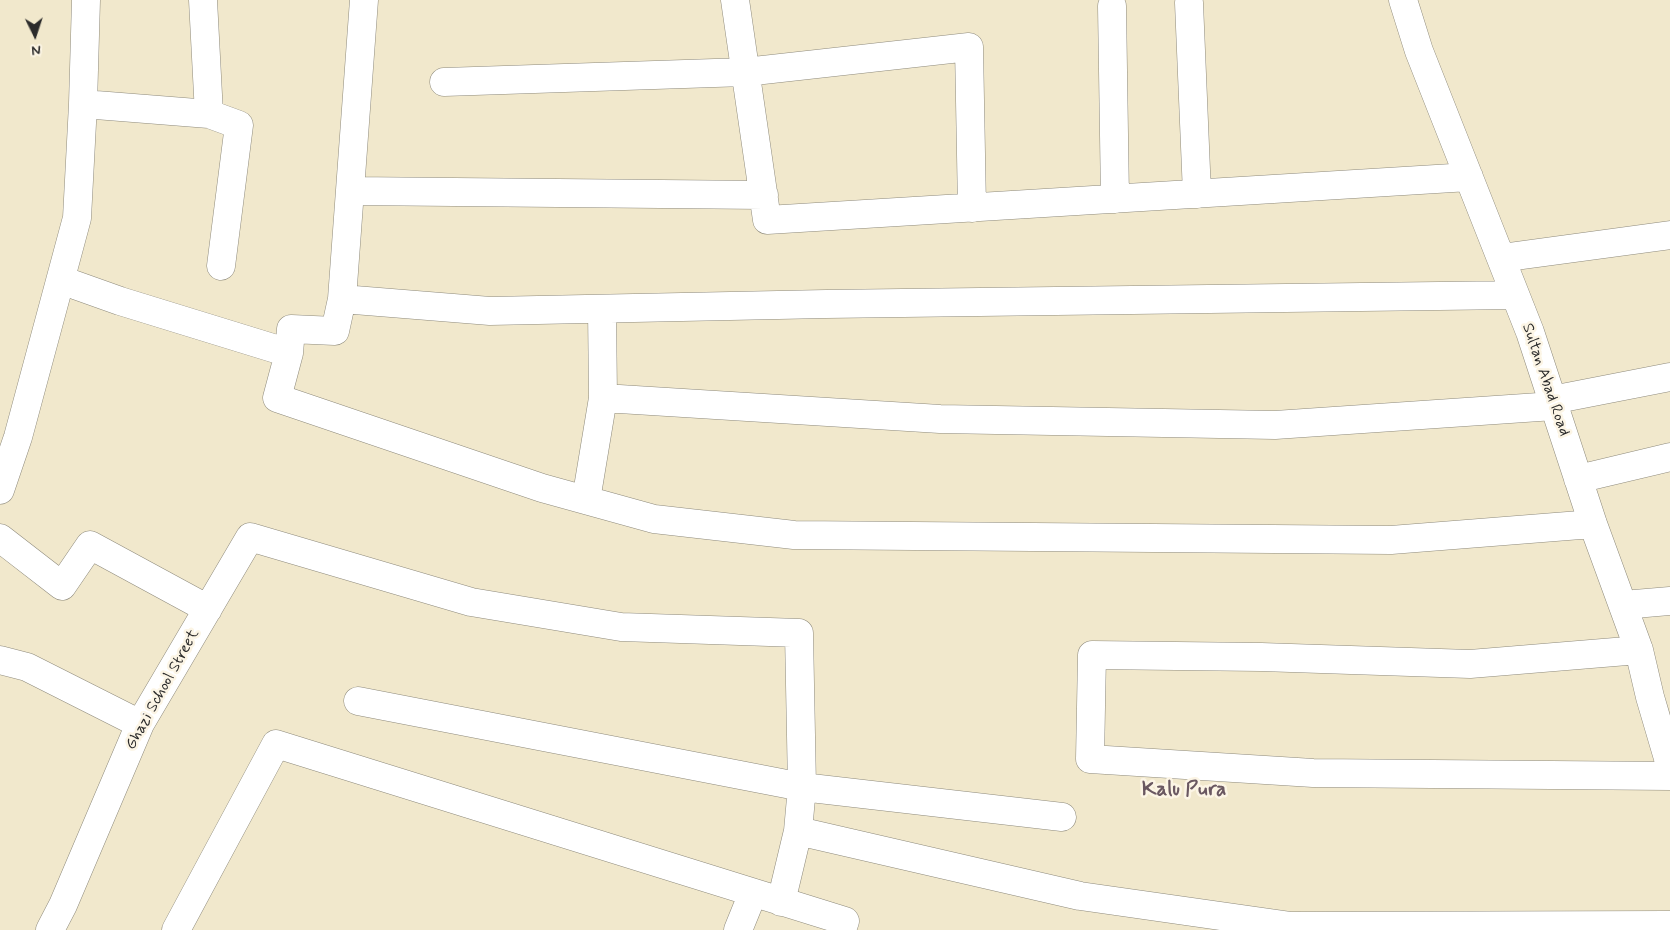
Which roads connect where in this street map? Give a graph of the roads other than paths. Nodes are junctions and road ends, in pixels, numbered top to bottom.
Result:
1 (86, 0) edge
2 (204, 0) edge
3 (364, 0) edge
4 (735, 0) edge
5 (1403, 0) edge
6 (1189, 3) dead end
7 (1112, 6) dead end
8 (746, 72) junction
9 (444, 82) dead end
10 (83, 104) junction
11 (209, 114) junction
12 (1469, 178) junction
13 (350, 191) junction
14 (1197, 194) junction
15 (764, 195) junction
16 (1115, 199) junction
17 (972, 208) junction
18 (1670, 235) edge
19 (1501, 258) junction
20 (221, 266) dead end
21 (61, 280) junction
22 (1515, 295) junction
23 (342, 299) junction
24 (602, 309) junction
25 (289, 353) junction
26 (1670, 377) edge
27 (603, 398) junction
28 (1553, 403) junction
29 (1670, 457) edge
30 (1578, 479) junction
31 (0, 490) edge
32 (586, 500) junction
33 (1593, 524) junction
34 (0, 538) edge
35 (1670, 601) edge
36 (1623, 605) junction
37 (208, 610) junction
38 (1639, 650) junction
39 (0, 660) edge
40 (358, 701) dead end
41 (140, 724) junction
42 (1670, 765) edge
43 (1670, 776) edge
44 (802, 787) junction
45 (1062, 817) dead end
46 (798, 831) junction
47 (752, 893) junction
48 (781, 902) junction
49 (1670, 925) edge
50 (50, 930) edge
51 (176, 930) edge
52 (738, 930) edge
53 (842, 930) edge

1 - 10 street
2 - 11 street
3 - 13 street
4 - 8 street
5 - 12 street, Sultan Abad Road
6 - 14 street
7 - 16 street
8 - 9 street
8 - 15 street
8 - 17 street
10 - 11 street
10 - 21 street
11 - 20 street
12 - 14 street
12 - 19 street, Sultan Abad Road
13 - 15 street
13 - 23 street
14 - 16 street
15 - 17 street
16 - 17 street
18 - 19 street
19 - 22 street, Sultan Abad Road
21 - 25 street
21 - 31 street
22 - 24 street
22 - 28 street, Sultan Abad Road
23 - 24 street
23 - 25 street
24 - 27 street
25 - 32 street
26 - 28 street
27 - 28 street
27 - 32 street
28 - 30 street, Sultan Abad Road
29 - 30 street
30 - 33 street, Sultan Abad Road
32 - 33 street
33 - 36 street, Sultan Abad Road
34 - 37 street
35 - 36 street
36 - 38 street, Sultan Abad Road
37 - 41 street, Ghazi School Street
37 - 44 street, Ghazi School Street
38 - 42 street, Sultan Abad Road
38 - 43 street
39 - 41 street
40 - 44 street
41 - 50 street, Ghazi School Street
44 - 45 street
44 - 46 street
46 - 48 street
46 - 49 street
47 - 48 street
47 - 51 street
47 - 52 street
48 - 53 street

